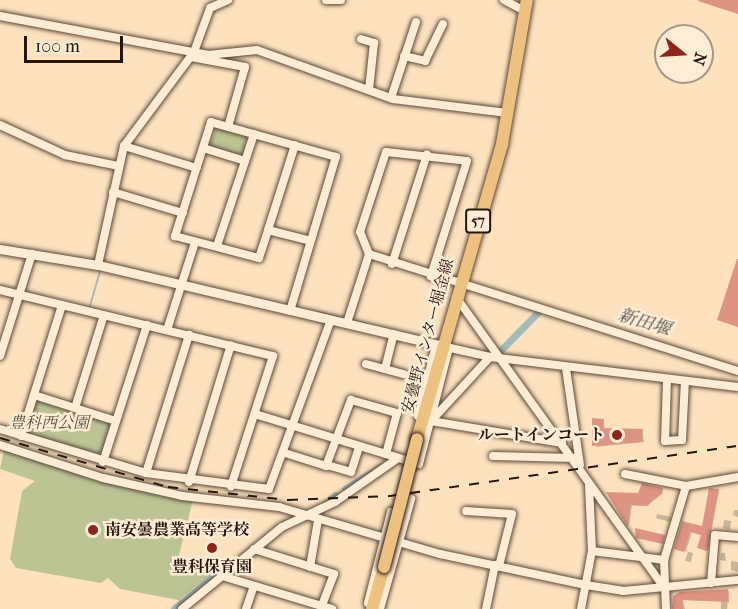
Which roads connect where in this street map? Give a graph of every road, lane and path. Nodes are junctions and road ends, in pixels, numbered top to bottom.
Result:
1 (228, 0) edge
2 (326, 0) edge
3 (341, 0) edge
4 (504, 0) edge
5 (526, 5) edge
6 (0, 16) edge
7 (416, 22) dead end
8 (443, 24) dead end
9 (361, 39) dead end
10 (247, 50) junction
11 (193, 55) junction
12 (404, 56) junction
13 (241, 66) junction
14 (369, 90) junction
15 (391, 98) junction
16 (507, 113) junction
17 (0, 124) edge
18 (228, 127) junction
19 (254, 134) junction
20 (295, 145) junction
21 (124, 146) junction
22 (203, 148) junction
23 (427, 154) junction
24 (245, 160) junction
25 (118, 166) junction
26 (197, 168) junction
27 (113, 192) junction
28 (183, 213) junction
29 (268, 230) junction
30 (310, 241) junction
31 (195, 242) junction
32 (217, 246) junction
33 (0, 249) edge
34 (32, 254) junction
35 (369, 254) junction
36 (392, 264) junction
37 (98, 265) junction
38 (431, 276) junction
39 (181, 286) junction
40 (0, 290) edge
41 (456, 291) junction
42 (20, 295) junction
43 (62, 305) junction
44 (290, 310) junction
45 (104, 315) junction
46 (331, 320) junction
47 (346, 323) junction
48 (147, 325) junction
49 (167, 330) junction
50 (394, 334) junction
51 (189, 335) junction
52 (231, 345) junction
53 (442, 346) junction
54 (0, 356) edge
55 (490, 357) junction
56 (502, 360) junction
57 (366, 364) dead end
58 (566, 368) junction
59 (385, 369) junction
60 (738, 371) edge
61 (404, 374) dead end
62 (667, 379) junction
63 (685, 381) junction
64 (738, 387) edge
65 (34, 395) junction
66 (75, 408) junction
67 (255, 414) junction
68 (116, 421) junction
69 (431, 421) junction
70 (296, 428) junction
71 (0, 429) edge
72 (21, 436) junction
73 (336, 440) junction
74 (562, 443) junction
75 (0, 445) edge
76 (359, 447) junction
77 (285, 453) junction
78 (386, 454) junction
79 (493, 456) dead end
80 (574, 458) junction
81 (402, 459) junction
82 (103, 462) junction
83 (327, 465) junction
84 (580, 465) junction
85 (146, 473) junction
86 (625, 474) dead end
87 (738, 477) edge
88 (189, 482) junction
89 (589, 484) junction
90 (231, 486) junction
91 (686, 486) junction
92 (411, 499) dead end
93 (466, 511) dead end
94 (305, 517) junction
95 (406, 517) junction
96 (318, 520) junction
97 (738, 537) edge
98 (384, 539) junction
99 (398, 543) junction
100 (254, 549) junction
101 (592, 551) junction
102 (645, 559) junction
103 (664, 560) junction
104 (497, 566) junction
105 (310, 567) junction
106 (222, 576) junction
107 (738, 580) edge
108 (711, 583) junction
109 (586, 585) junction
110 (254, 586) junction
111 (664, 587) junction
112 (322, 606) junction
113 (182, 609) edge
114 (246, 609) edge
115 (332, 609) edge
116 (366, 609) edge
117 (372, 609) edge
118 (380, 609) edge
119 (486, 609) edge
120 (581, 609) edge
121 (666, 609) edge

1 - 11 street
2 - 3 street
4 - 5 street
5 - 16 main road, 安曇野インター堀金線 / 57
6 - 11 street
7 - 12 street
8 - 12 street
9 - 14 street
10 - 11 street
10 - 13 street
10 - 14 street
11 - 13 street
11 - 21 street
12 - 15 street
13 - 18 street
14 - 15 street
15 - 16 street
16 - 41 main road, 安曇野インター堀金線 / 57
17 - 25 street
18 - 19 street
18 - 22 street
19 - 20 street
19 - 24 street
20 - 29 street
20 - 30 street
21 - 25 street
21 - 26 street
22 - 24 street
22 - 26 street
23 - 35 street
23 - 36 street
23 - 38 street
24 - 32 street
25 - 27 street
26 - 28 street
27 - 28 street
27 - 37 street
28 - 31 street
29 - 30 street
29 - 32 street
30 - 44 street
31 - 32 street
31 - 39 street
33 - 34 street
34 - 37 street
34 - 42 street
35 - 36 street
35 - 47 street
36 - 38 street
37 - 39 street
38 - 41 street
39 - 44 street
39 - 49 street
40 - 42 street
41 - 53 main road, 安曇野インター堀金線 / 57
41 - 56 street
41 - 60 street
42 - 43 street
42 - 54 street
43 - 45 street
43 - 65 street
44 - 46 street
45 - 48 street
45 - 66 street
46 - 47 street
46 - 70 street
47 - 50 street
48 - 49 street
48 - 68 street
49 - 51 street
50 - 53 street
50 - 59 street
51 - 52 street
51 - 85 street
52 - 67 street
52 - 88 street
53 - 55 street
53 - 69 street
53 - 81 street
53 - 117 main road, 安曇野インター堀金線 / 57, bridge
55 - 56 street
55 - 69 street
56 - 58 street
56 - 74 street
57 - 59 street
58 - 62 street
58 - 84 street
59 - 61 street
62 - 63 street
62 - 63 street
63 - 64 street
65 - 66 street
65 - 72 street
66 - 68 street
67 - 70 street
67 - 90 street
68 - 82 street
69 - 74 street
69 - 81 street
70 - 73 street
70 - 77 street
71 - 72 street
72 - 82 street
73 - 76 street
73 - 78 street
73 - 83 street
74 - 80 street
75 - 94 street
76 - 78 street
76 - 83 street
77 - 83 street
77 - 90 street
78 - 81 street
79 - 80 street
80 - 84 street
81 - 94 street
82 - 85 street
84 - 89 street
85 - 88 street
86 - 91 street
87 - 91 street
88 - 90 street
89 - 101 street
89 - 102 street
91 - 103 street
92 - 95 street
93 - 104 street
94 - 96 street
94 - 100 street
95 - 98 street
95 - 99 street
96 - 98 street
96 - 105 street
97 - 108 street
98 - 99 street
98 - 116 street
99 - 104 street
99 - 118 street
100 - 105 street
100 - 106 street
101 - 102 street
101 - 109 street
102 - 103 street
102 - 111 street
103 - 111 street
104 - 109 street
104 - 119 street
105 - 112 street
106 - 110 street
106 - 113 street
107 - 108 street
108 - 111 street
109 - 111 street
109 - 120 street
110 - 112 street
110 - 114 street
111 - 121 street
112 - 115 street

